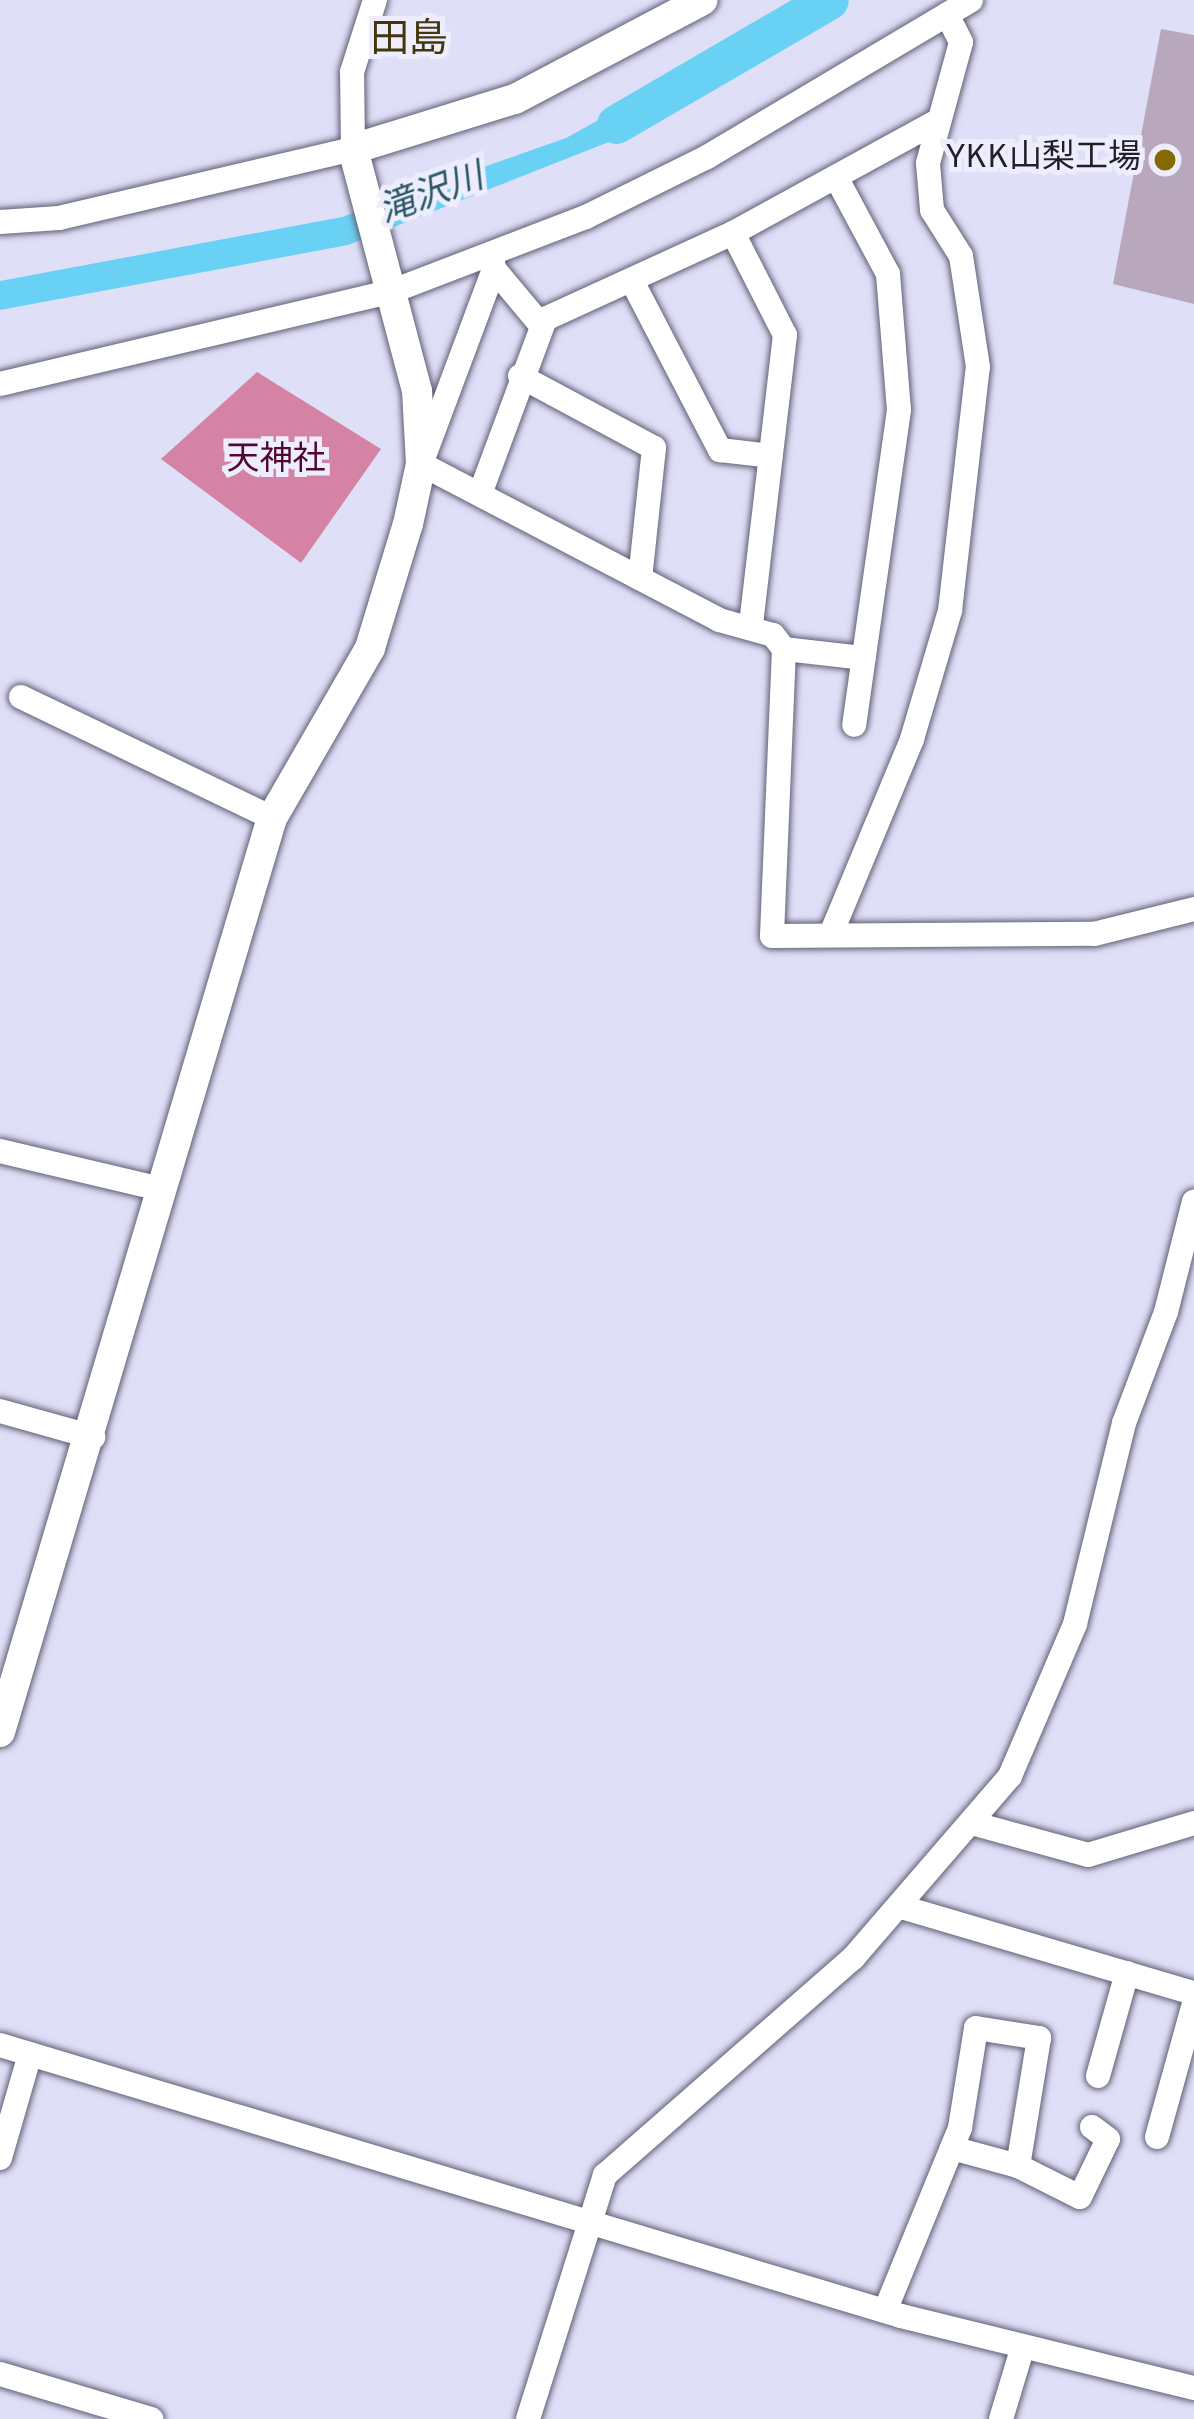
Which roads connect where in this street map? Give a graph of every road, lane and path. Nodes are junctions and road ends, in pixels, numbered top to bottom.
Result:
1 (375, 0) edge
2 (704, 0) edge
3 (971, 0) edge
4 (947, 14) junction
5 (936, 122) junction
6 (355, 158) junction
7 (836, 177) junction
8 (0, 222) edge
9 (733, 233) junction
10 (493, 261) junction
11 (632, 281) junction
12 (391, 283) junction
13 (540, 324) junction
14 (520, 376) junction
15 (0, 384) edge
16 (770, 455) junction
17 (421, 464) junction
18 (480, 494) junction
19 (640, 578) junction
20 (751, 624) junction
21 (784, 649) junction
22 (863, 658) junction
23 (21, 697) dead end
24 (854, 725) dead end
25 (272, 818) junction
26 (1194, 909) edge
27 (831, 934) junction
28 (0, 1151) edge
29 (161, 1189) junction
30 (1194, 1201) edge
31 (0, 1411) edge
32 (93, 1437) junction
33 (1, 1723) edge
34 (1194, 1823) edge
35 (975, 1824) junction
36 (901, 1907) junction
37 (1127, 1973) junction
38 (1194, 1993) edge
39 (1194, 2004) edge
40 (0, 2045) edge
41 (31, 2054) junction
42 (1099, 2076) dead end
43 (1092, 2127) dead end
44 (1157, 2138) dead end
45 (952, 2148) junction
46 (0, 2158) edge
47 (1018, 2166) junction
48 (587, 2221) junction
49 (885, 2311) junction
50 (1023, 2346) junction
51 (0, 2374) edge
52 (1194, 2388) edge
53 (152, 2419) edge
54 (528, 2419) edge
55 (1001, 2419) edge

1 - 6 street
2 - 6 street
3 - 4 street
4 - 5 street
4 - 10 street
5 - 7 street
5 - 27 street
6 - 8 street
6 - 12 street
7 - 9 street
7 - 22 street
9 - 11 street
9 - 16 street
10 - 12 street
10 - 13 street
10 - 17 street
11 - 13 street
11 - 16 street
12 - 15 street
12 - 17 street
13 - 14 street
14 - 18 street
14 - 19 street
16 - 20 street
17 - 18 street
17 - 25 street
18 - 19 street
19 - 20 street
20 - 21 street
21 - 22 street
21 - 27 street
22 - 24 street
23 - 25 street
25 - 29 street
26 - 27 street
28 - 29 street
29 - 32 street
30 - 35 street
31 - 32 street
32 - 33 street
34 - 35 street
35 - 36 street
36 - 37 street
36 - 48 street
37 - 38 street
37 - 42 street
39 - 44 street
40 - 41 street
41 - 46 street
41 - 48 street
43 - 47 street
45 - 47 street
45 - 47 street
45 - 49 street
48 - 49 street
48 - 54 street
49 - 50 street
50 - 52 street
50 - 55 street
51 - 53 street

